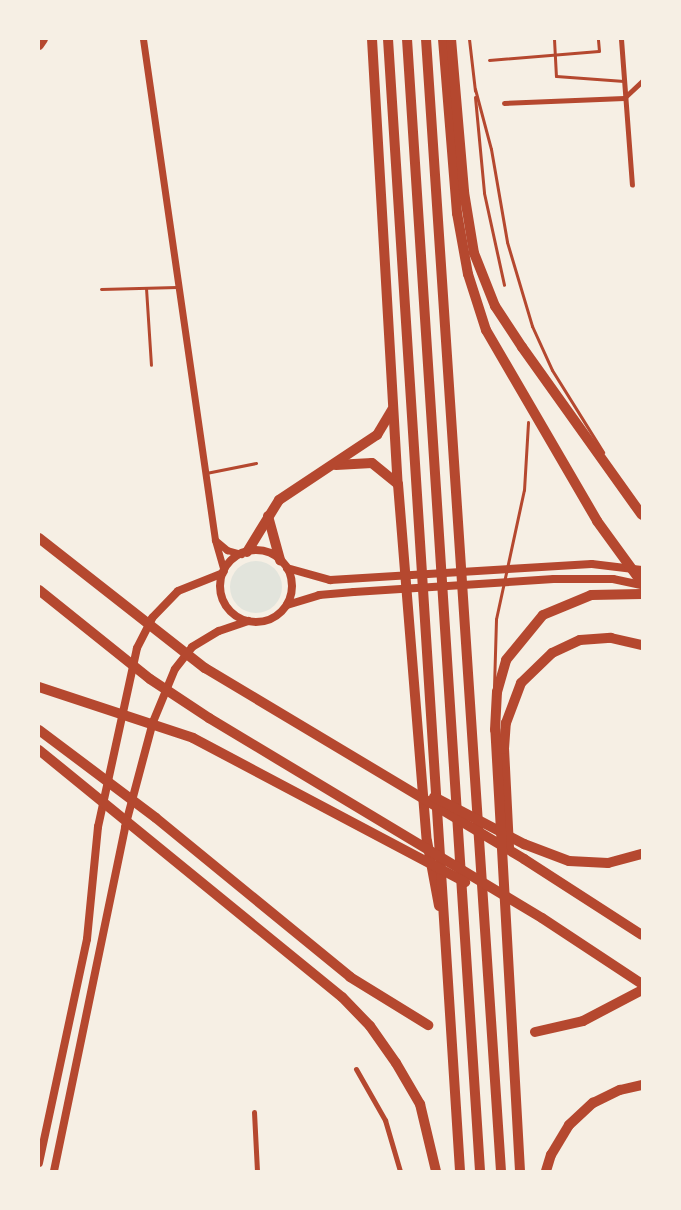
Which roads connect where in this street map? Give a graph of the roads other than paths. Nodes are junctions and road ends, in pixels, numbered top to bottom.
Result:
1 (43, 39) edge
2 (143, 39) edge
3 (372, 39) edge
4 (388, 39) edge
5 (407, 39) edge
6 (426, 39) edge
7 (443, 39) edge
8 (452, 39) edge
9 (469, 39) edge
10 (554, 39) edge
11 (598, 39) edge
12 (621, 39) edge
13 (39, 45) edge
14 (555, 56) junction
15 (489, 60) dead end
16 (624, 81) junction
17 (642, 81) edge
18 (475, 89) junction
19 (624, 98) junction
20 (504, 102) dead end
21 (632, 185) dead end
22 (504, 285) dead end
23 (179, 287) junction
24 (146, 288) junction
25 (100, 289) dead end
26 (151, 365) dead end
27 (393, 407) junction
28 (528, 422) dead end
29 (256, 464) dead end
30 (327, 467) junction
31 (206, 473) junction
32 (614, 476) junction
33 (398, 484) junction
34 (642, 515) edge
35 (268, 516) junction
36 (39, 538) edge
37 (215, 540) junction
38 (244, 553) junction
39 (284, 564) junction
40 (642, 570) edge
41 (223, 572) junction
42 (642, 584) edge
43 (634, 589) edge
44 (39, 590) edge
45 (287, 604) junction
46 (248, 621) junction
47 (642, 645) edge
48 (39, 687) edge
49 (300, 728) junction
50 (39, 730) edge
51 (495, 730) junction
52 (39, 750) edge
53 (503, 816) junction
54 (642, 854) edge
55 (542, 918) junction
56 (642, 935) edge
57 (447, 951) junction
58 (642, 984) edge
59 (642, 990) edge
60 (428, 1025) dead end
61 (536, 1032) dead end
62 (357, 1069) dead end
63 (642, 1085) edge
64 (254, 1112) dead end
65 (39, 1163) edge
66 (54, 1171) edge
67 (257, 1171) edge
68 (400, 1171) edge
69 (436, 1171) edge
70 (460, 1171) edge
71 (480, 1171) edge
72 (501, 1171) edge
73 (520, 1171) edge
74 (546, 1171) edge

1 - 13 highway
2 - 23 street
3 - 27 highway
4 - 57 highway
5 - 71 highway
6 - 72 highway
7 - 42 highway
8 - 32 highway
9 - 18 lane
10 - 14 lane
11 - 14 lane
12 - 16 street
14 - 15 lane
14 - 16 lane
16 - 19 street
17 - 19 street
18 - 22 lane
18 - 32 lane
19 - 20 street
19 - 21 street
23 - 24 lane
23 - 31 street
24 - 25 lane
24 - 26 lane
27 - 30 highway
27 - 33 highway
28 - 51 lane
29 - 31 lane
30 - 33 highway
30 - 35 highway
31 - 37 street
32 - 34 highway
33 - 57 highway
35 - 38 highway
35 - 39 highway
36 - 49 highway
37 - 38 street
37 - 41 street
38 - 39 main road
38 - 41 main road
39 - 40 main road
39 - 45 main road
41 - 46 main road
41 - 65 main road
42 - 43 main road
43 - 45 main road
43 - 51 highway
44 - 55 highway
45 - 46 main road
46 - 66 main road
47 - 53 highway
48 - 55 highway
49 - 54 highway
49 - 56 highway
50 - 60 highway
51 - 53 highway
52 - 69 highway
53 - 73 highway
55 - 58 highway
57 - 70 highway
59 - 61 highway
62 - 68 street
63 - 74 highway
64 - 67 street

